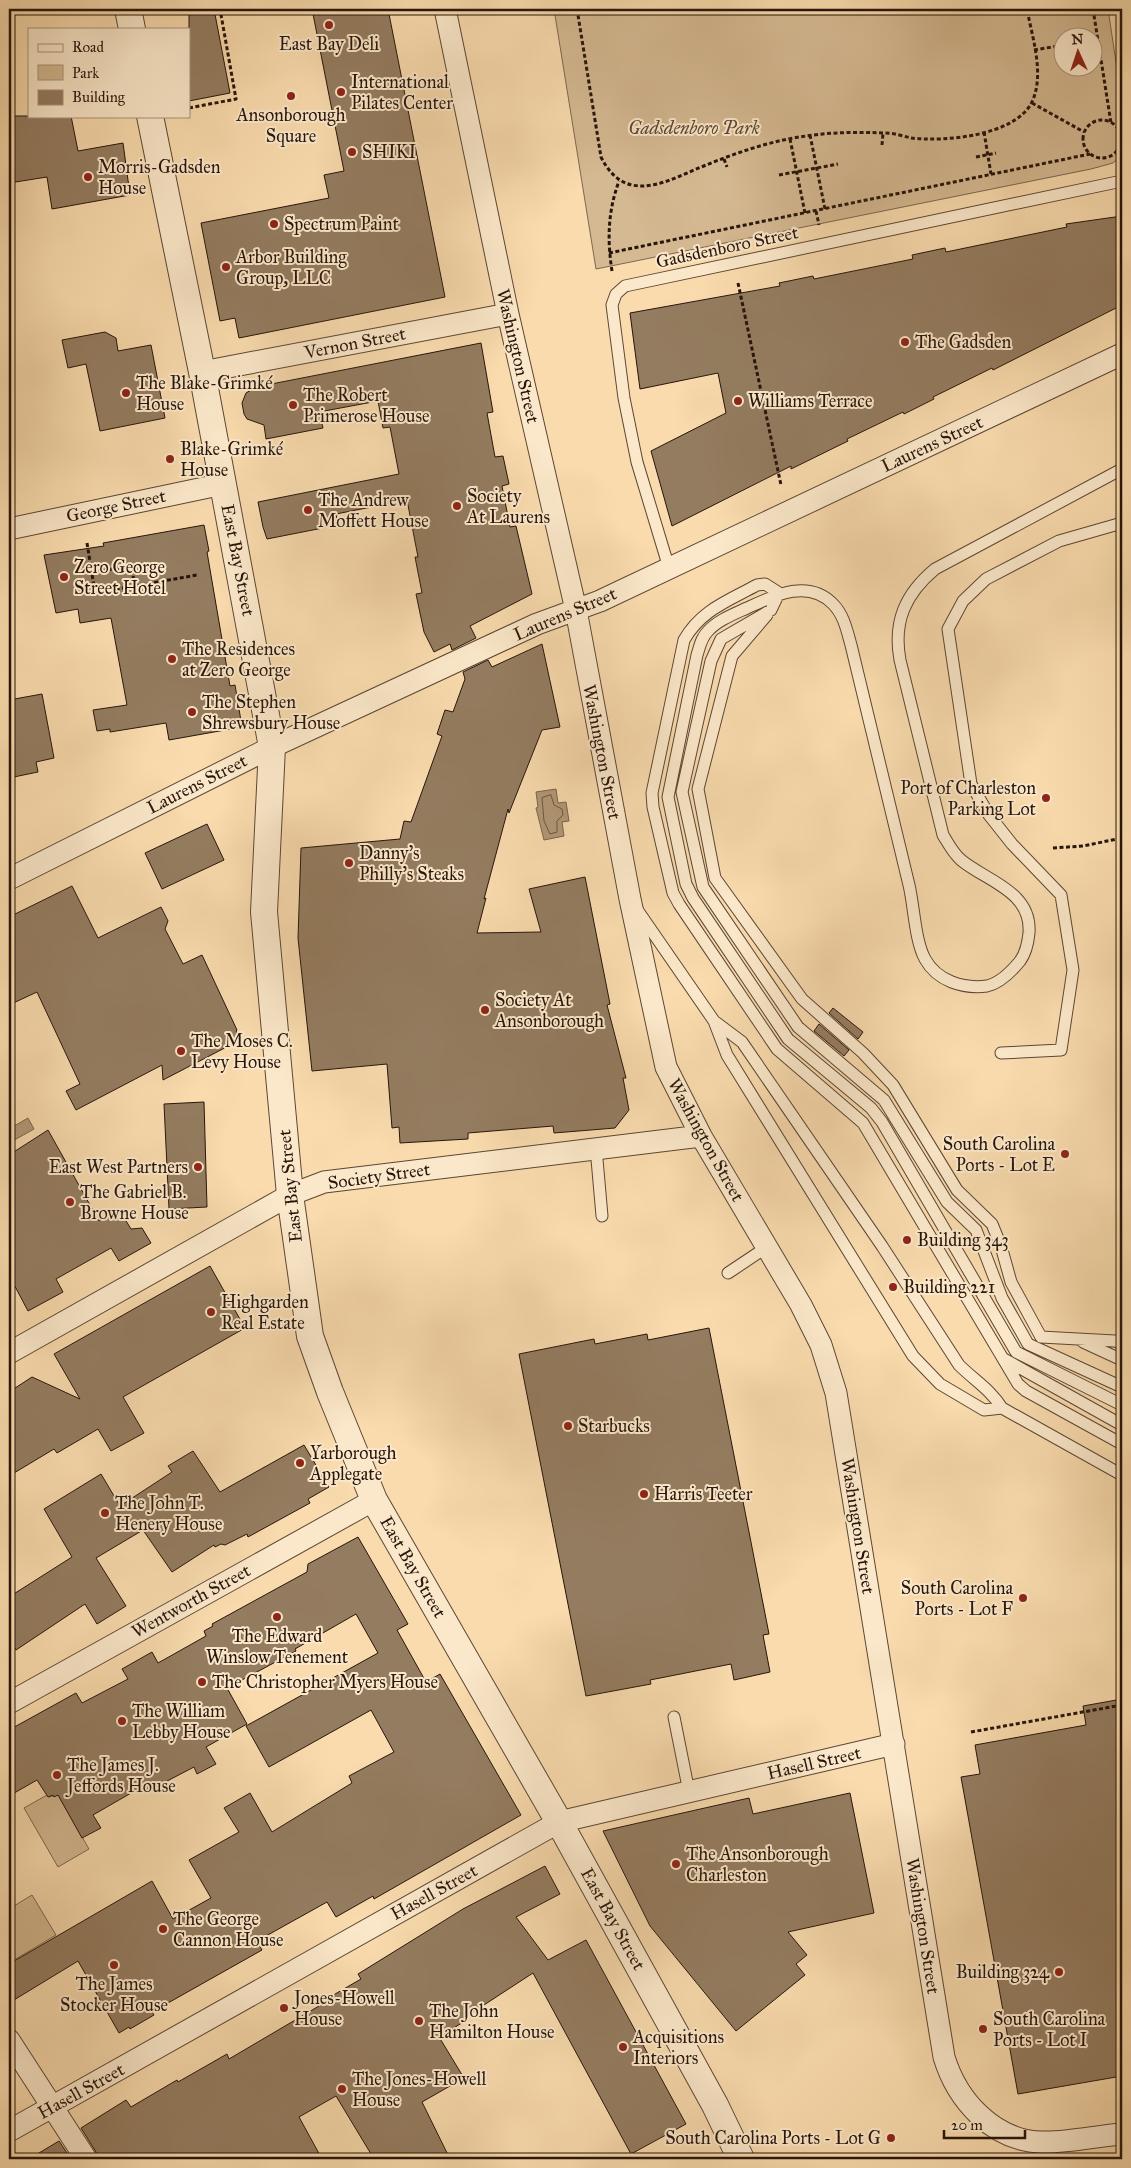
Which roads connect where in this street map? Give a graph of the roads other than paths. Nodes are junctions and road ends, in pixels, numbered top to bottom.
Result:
1 (128, 9) edge
2 (445, 9) edge
3 (132, 28) edge
4 (150, 118) edge
5 (1122, 181) edge
6 (508, 314) junction
7 (1122, 354) edge
8 (202, 372) junction
9 (1122, 470) edge
10 (223, 484) junction
11 (1122, 523) edge
12 (9, 528) edge
13 (669, 568) junction
14 (779, 593) junction
15 (576, 610) junction
16 (771, 610) junction
17 (272, 747) junction
18 (9, 879) edge
19 (630, 899) junction
20 (714, 1021) junction
21 (1001, 1053) dead end
22 (701, 1136) junction
23 (596, 1148) junction
24 (290, 1195) junction
25 (602, 1216) dead end
26 (767, 1247) junction
27 (728, 1273) dead end
28 (1077, 1339) junction
29 (1122, 1344) edge
30 (9, 1352) edge
31 (1004, 1359) junction
32 (1122, 1360) edge
33 (1122, 1387) edge
34 (1122, 1405) edge
35 (1002, 1408) junction
36 (1122, 1425) edge
37 (1122, 1444) edge
38 (1122, 1475) edge
39 (374, 1500) junction
40 (9, 1703) edge
41 (674, 1717) dead end
42 (894, 1744) junction
43 (689, 1792) junction
44 (559, 1822) junction
45 (9, 2040) edge
46 (52, 2107) junction
47 (9, 2131) edge
48 (1122, 2134) edge
49 (86, 2159) edge
50 (741, 2159) edge

1 - 3 street
2 - 6 street, Washington Street
4 - 8 street, East Bay Street
5 - 13 lane, Gadsdenboro Street
6 - 8 street, Vernon Street
6 - 15 street, Washington Street
7 - 13 street, Laurens Street
8 - 10 street, East Bay Street
9 - 14 lane
10 - 12 street, George Street
10 - 17 street, East Bay Street
11 - 21 lane
13 - 15 street, Laurens Street
14 - 16 lane
14 - 31 lane
14 - 34 lane
15 - 17 street, Laurens Street
15 - 19 street, Washington Street
16 - 28 lane
16 - 33 lane
17 - 18 street, Laurens Street
17 - 24 street, East Bay Street
19 - 20 lane
19 - 22 street, Washington Street
20 - 35 lane
20 - 35 lane
22 - 23 street, Society Street
22 - 26 street, Washington Street
23 - 24 street, Society Street
23 - 25 lane
24 - 30 street, Society Street
24 - 39 street, East Bay Street
26 - 27 lane
26 - 42 street, Washington Street
28 - 29 lane
28 - 32 lane
31 - 36 lane
31 - 37 lane
35 - 38 lane
39 - 40 street, Wentworth Street
39 - 44 street, East Bay Street
41 - 43 lane
42 - 43 street, Hasell Street
42 - 48 street, Washington Street
43 - 44 street, Hasell Street
44 - 46 street, Hasell Street
44 - 50 street, East Bay Street
45 - 46 street
46 - 47 street, Hasell Street
46 - 49 street

